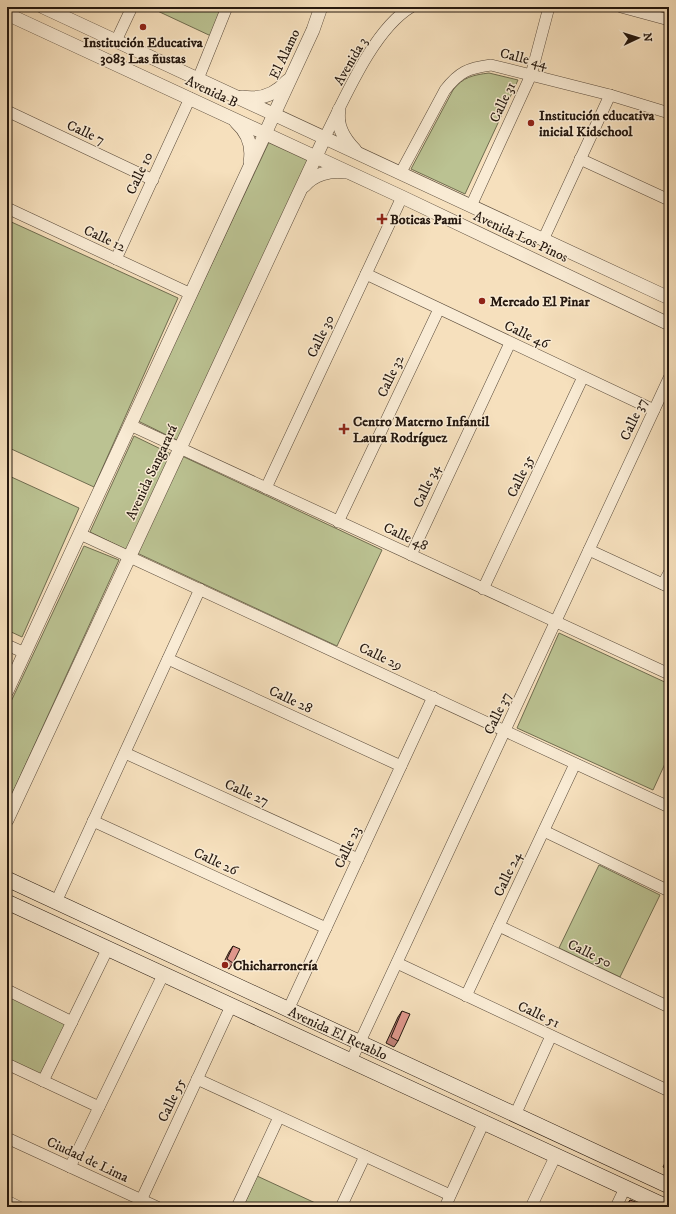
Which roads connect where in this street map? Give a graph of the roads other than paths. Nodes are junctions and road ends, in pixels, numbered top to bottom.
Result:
1 (43, 7) edge
2 (132, 7) edge
3 (227, 7) edge
4 (321, 7) edge
5 (411, 7) edge
6 (548, 7) edge
7 (621, 7) edge
8 (7, 14) edge
9 (669, 20) edge
10 (80, 24) junction
11 (116, 41) junction
12 (71, 44) junction
13 (294, 71) junction
14 (531, 75) junction
15 (198, 79) junction
16 (233, 95) junction
17 (610, 95) junction
18 (190, 98) junction
19 (340, 110) junction
20 (7, 111) edge
21 (669, 113) edge
22 (274, 114) junction
23 (228, 116) junction
24 (265, 133) junction
25 (325, 138) junction
26 (362, 154) junction
27 (316, 157) junction
28 (580, 159) junction
29 (247, 172) junction
30 (401, 172) junction
31 (353, 174) junction
32 (153, 180) junction
33 (298, 195) junction
34 (402, 197) junction
35 (669, 200) edge
36 (471, 206) junction
37 (7, 208) edge
38 (505, 222) junction
39 (543, 240) junction
40 (495, 241) junction
41 (116, 259) junction
42 (366, 274) junction
43 (191, 294) junction
44 (669, 298) edge
45 (439, 309) junction
46 (669, 324) edge
47 (510, 343) junction
48 (583, 377) junction
49 (669, 378) edge
50 (654, 410) junction
51 (130, 425) junction
52 (180, 448) junction
53 (266, 488) junction
54 (338, 522) junction
55 (80, 534) junction
56 (589, 550) junction
57 (411, 555) junction
58 (128, 556) junction
59 (669, 572) edge
60 (666, 586) edge
61 (200, 589) junction
62 (483, 589) junction
63 (555, 622) junction
64 (7, 645) edge
65 (25, 653) junction
66 (168, 659) junction
67 (669, 674) edge
68 (7, 692) edge
69 (433, 697) junction
70 (505, 731) junction
71 (124, 753) junction
72 (575, 764) junction
73 (401, 766) junction
74 (669, 807) edge
75 (7, 820) edge
76 (93, 821) junction
77 (544, 831) junction
78 (358, 859) junction
79 (9, 879) edge
80 (669, 891) edge
81 (7, 902) edge
82 (56, 902) junction
83 (499, 926) junction
84 (326, 928) junction
85 (108, 948) junction
86 (397, 964) junction
87 (164, 973) junction
88 (7, 990) edge
89 (466, 996) junction
90 (231, 1006) junction
91 (669, 1007) edge
92 (288, 1010) junction
93 (72, 1022) junction
94 (551, 1036) junction
95 (360, 1043) junction
96 (351, 1061) junction
97 (7, 1064) edge
98 (197, 1079) junction
99 (43, 1081) junction
100 (668, 1088) edge
101 (99, 1107) junction
102 (515, 1115) junction
103 (279, 1117) junction
104 (484, 1122) junction
105 (7, 1138) edge
106 (365, 1156) junction
107 (556, 1156) junction
108 (70, 1167) junction
109 (669, 1186) edge
110 (625, 1188) junction
111 (450, 1195) junction
112 (7, 1201) edge
113 (139, 1203) edge
114 (19, 1207) edge
115 (157, 1207) edge
116 (237, 1207) edge
117 (341, 1207) edge
118 (445, 1207) edge
119 (531, 1207) edge
120 (616, 1207) edge
121 (667, 1207) edge

1 - 10 street, Avenida B
2 - 11 street
3 - 15 street
4 - 13 street, El Alamo
5 - 19 street, Avenida 3
6 - 14 street, Calle 31
7 - 9 street
8 - 12 street, Avenida B
10 - 11 street, Avenida B
10 - 12 street
11 - 15 street, Avenida B
12 - 18 street, Avenida B
13 - 16 street
13 - 22 street, El Alamo
14 - 17 street, Calle 44
14 - 30 street, Calle 44
14 - 36 street, Calle 31
15 - 16 street, Avenida B
16 - 22 street, Avenida B
17 - 21 street, Calle 44
17 - 28 street
18 - 23 street, Avenida B
18 - 32 street, Calle 10
19 - 25 street, Avenida 3
19 - 26 street
20 - 32 street, Calle 7
22 - 24 street
22 - 25 street, Avenida B
23 - 24 street, Avenida B
23 - 29 street
24 - 27 street, Avenida B
24 - 29 street
25 - 26 street, Avenida Los Pinos
25 - 27 street, Avenida Sangarará
26 - 30 street, Avenida Los Pinos
27 - 31 street, Avenida Los Pinos
27 - 33 street, Avenida Sangarará
28 - 35 street
28 - 39 street
29 - 43 street
30 - 36 street, Avenida Los Pinos
31 - 33 street
31 - 34 street, Avenida Los Pinos
32 - 41 street, Calle 10
33 - 52 street, Avenida Sangarará
34 - 40 street, Avenida Los Pinos
34 - 42 street, Calle 30
36 - 38 street, Avenida Los Pinos
37 - 41 street, Calle 12
38 - 39 street, Avenida Los Pinos
38 - 40 street
39 - 44 street, Avenida Los Pinos
40 - 46 street, Avenida Los Pinos
41 - 43 street, Calle 12
42 - 45 street, Calle 46
42 - 53 street, Calle 30
43 - 51 street
45 - 47 street, Calle 46
45 - 54 street, Calle 32
47 - 48 street, Calle 46
47 - 57 street, Calle 34
48 - 50 street, Calle 46
48 - 62 street, Calle 35
49 - 50 street, Calle 37
50 - 56 street, Calle 37
51 - 52 street, Calle 48
51 - 55 street
52 - 53 street, Calle 48
52 - 58 street, Avenida Sangarará
53 - 54 street, Calle 48
54 - 57 street, Calle 48
55 - 58 street, Calle 29
55 - 65 street
56 - 60 street
56 - 63 street, Calle 37
57 - 62 street, Calle 48
58 - 61 street, Calle 29
58 - 75 street, Avenida Sangarará
59 - 60 street
61 - 66 street
61 - 69 street, Calle 29
62 - 63 street, Calle 48
63 - 67 street, Calle 48
63 - 70 street, Calle 37
64 - 65 street
65 - 68 street
66 - 71 street
66 - 73 street, Calle 28
69 - 70 street, Calle 29
69 - 73 street, Calle 23
70 - 72 street, Calle 29
70 - 86 street, Calle 37
71 - 76 street
71 - 78 street, Calle 27
72 - 74 street, Calle 29
72 - 77 street, Calle 24
73 - 78 street, Calle 23
76 - 82 street
76 - 84 street, Calle 26
77 - 80 street
77 - 83 street, Calle 24
78 - 84 street, Calle 23
79 - 82 main road, Avenida El Retablo
81 - 85 main road, Avenida El Retablo
82 - 92 main road, Avenida El Retablo
83 - 89 street, Calle 24
83 - 91 street, Calle 50
84 - 92 street, Calle 23
85 - 87 main road, Avenida El Retablo
85 - 93 street
86 - 89 street, Calle 51
86 - 95 street, Calle 37
87 - 90 main road, Avenida El Retablo
87 - 101 street
88 - 93 street
89 - 94 street, Calle 51
90 - 96 main road, Avenida El Retablo
90 - 98 street, Calle 55
92 - 95 main road, Avenida El Retablo
93 - 99 street
94 - 100 street, Calle 51
94 - 102 street
95 - 96 street, Calle 37
95 - 102 main road, Avenida El Retablo
96 - 104 main road, Avenida El Retablo
97 - 99 street
98 - 103 street
98 - 113 street, Calle 55
99 - 101 street
101 - 108 street
102 - 109 main road, Avenida El Retablo
103 - 106 street
103 - 116 street
104 - 107 main road, Avenida El Retablo
104 - 111 street
105 - 108 street, Ciudad de Lima
106 - 111 street
106 - 117 street
107 - 110 main road, Avenida El Retablo
107 - 119 street
108 - 113 street, Ciudad de Lima
110 - 120 street
110 - 121 main road, Avenida El Retablo
111 - 118 street
112 - 114 street
113 - 115 street, Ciudad de Lima

